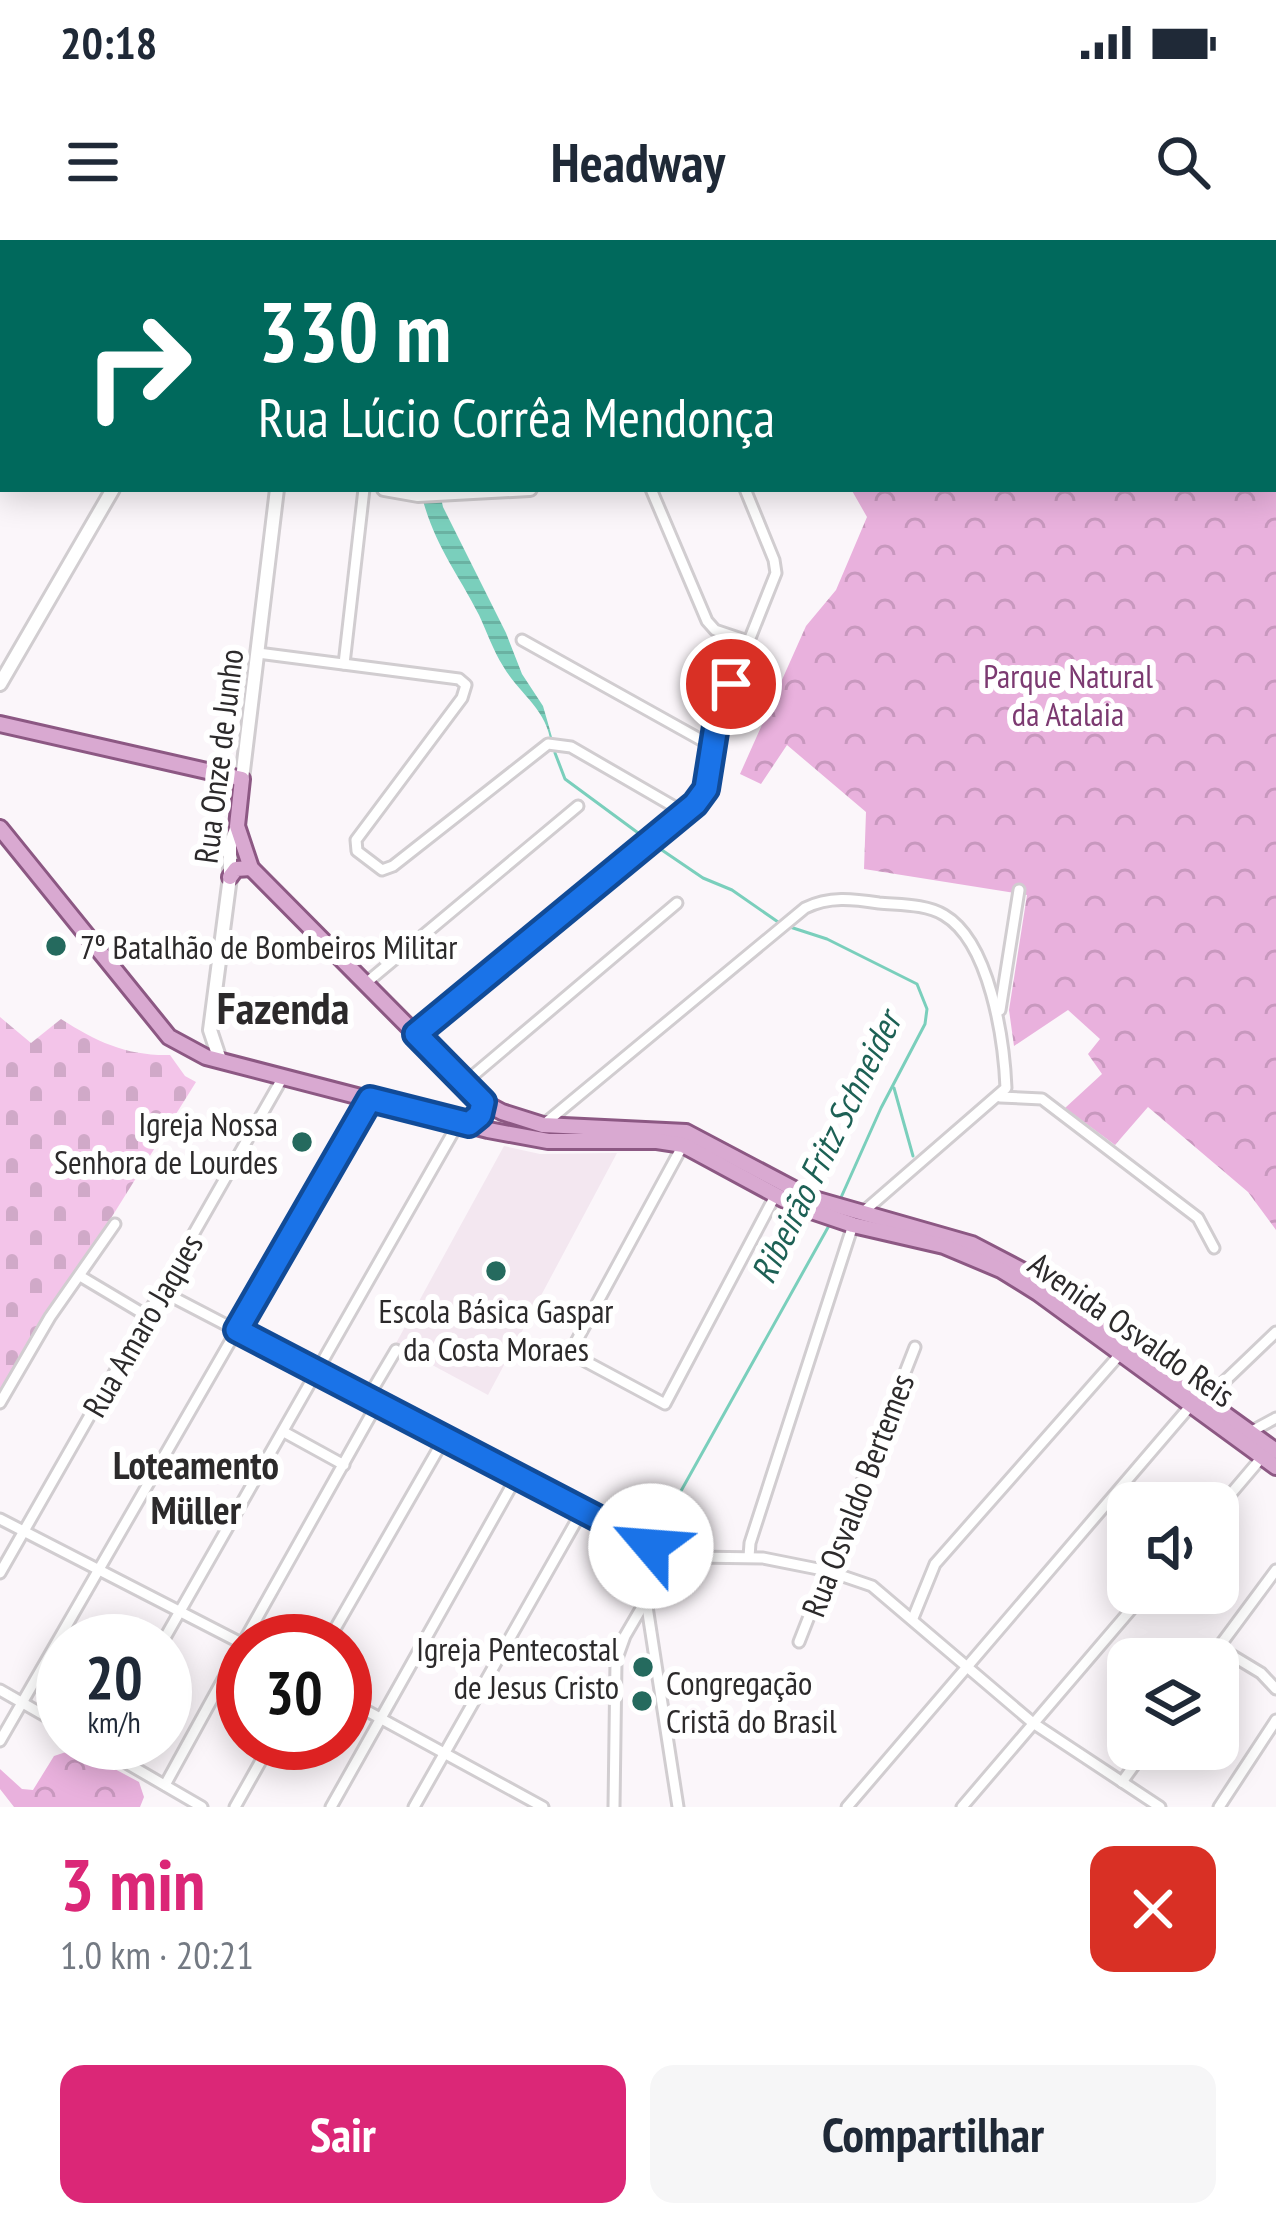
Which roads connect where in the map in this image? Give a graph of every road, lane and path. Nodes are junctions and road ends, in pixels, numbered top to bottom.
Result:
1 (110, 492) edge
2 (278, 492) edge
3 (364, 492) edge
4 (401, 492) edge
5 (479, 492) edge
6 (652, 492) edge
7 (746, 492) edge
8 (523, 640) dead end
9 (748, 641) junction
10 (258, 652) junction
11 (344, 664) junction
12 (0, 684) edge
13 (0, 724) edge
14 (712, 746) junction
15 (242, 779) junction
16 (578, 806) dead end
17 (685, 813) junction
18 (237, 826) junction
19 (0, 828) edge
20 (251, 868) junction
21 (230, 877) junction
22 (1019, 890) dead end
23 (677, 903) dead end
24 (367, 983) junction
25 (999, 1021) junction
26 (210, 1030) junction
27 (416, 1034) junction
28 (195, 1052) junction
29 (220, 1060) junction
30 (283, 1077) junction
31 (463, 1084) junction
32 (1000, 1097) junction
33 (370, 1099) junction
34 (483, 1102) junction
35 (464, 1123) junction
36 (543, 1125) junction
37 (531, 1137) junction
38 (683, 1145) junction
39 (775, 1196) junction
40 (825, 1210) junction
41 (852, 1217) junction
42 (115, 1223) dead end
43 (1214, 1249) dead end
44 (80, 1276) junction
45 (161, 1291) junction
46 (147, 1316) junction
47 (237, 1330) junction
48 (1276, 1332) edge
49 (915, 1347) dead end
50 (396, 1350) dead end
51 (1120, 1353) junction
52 (317, 1372) junction
53 (372, 1401) junction
54 (1199, 1401) junction
55 (0, 1403) edge
56 (1274, 1420) edge
57 (1252, 1431) junction
58 (284, 1432) junction
59 (444, 1439) junction
60 (1271, 1452) edge
61 (344, 1465) junction
62 (1276, 1467) edge
63 (517, 1477) junction
64 (1239, 1486) edge
65 (582, 1510) junction
66 (0, 1519) edge
67 (24, 1531) junction
68 (651, 1546) junction
69 (749, 1557) junction
70 (98, 1570) junction
71 (828, 1570) junction
72 (1276, 1570) edge
73 (0, 1573) edge
74 (646, 1600) junction
75 (179, 1612) junction
76 (259, 1614) edge
77 (344, 1614) edge
78 (1127, 1614) edge
79 (913, 1618) junction
80 (216, 1630) edge
81 (1225, 1638) edge
82 (799, 1642) dead end
83 (1239, 1660) edge
84 (968, 1666) junction
85 (1276, 1689) edge
86 (0, 1690) edge
87 (216, 1692) edge
88 (22, 1702) junction
89 (36, 1710) edge
90 (372, 1714) edge
91 (381, 1718) junction
92 (1276, 1720) edge
93 (1033, 1723) junction
94 (0, 1741) edge
95 (445, 1752) junction
96 (140, 1770) edge
97 (256, 1770) edge
98 (1131, 1770) edge
99 (1122, 1783) junction
100 (165, 1785) junction
101 (202, 1807) edge
102 (235, 1807) edge
103 (332, 1807) edge
104 (414, 1807) edge
105 (543, 1807) edge
106 (614, 1807) edge
107 (678, 1807) edge
108 (847, 1807) edge
109 (962, 1807) edge
110 (1160, 1807) edge
111 (1219, 1807) edge

1 - 12 main road
2 - 10 main road, Rua Onze de Junho
3 - 11 street
4 - 5 main road
6 - 9 street
7 - 9 street
8 - 14 street
9 - 14 street
10 - 11 street
10 - 15 main road, Rua Onze de Junho
11 - 17 street
13 - 15 main road
14 - 17 street
15 - 18 main road, Rua Onze de Junho
16 - 24 street
17 - 27 street
18 - 20 main road
18 - 21 main road, Rua Onze de Junho
19 - 28 main road
20 - 21 main road
20 - 24 main road
21 - 26 main road, Rua Onze de Junho
22 - 25 street
23 - 31 street
24 - 27 main road
25 - 32 street
25 - 36 street
26 - 28 main road, Rua Onze de Junho
26 - 29 main road, Rua Onze de Junho
27 - 31 main road
28 - 29 main road, Avenida Osvaldo Reis
29 - 30 main road, Avenida Osvaldo Reis
30 - 33 main road, Avenida Osvaldo Reis
30 - 45 street, Rua Amaro Jaques
31 - 34 main road
32 - 41 street
32 - 43 street
33 - 35 main road, Avenida Osvaldo Reis
33 - 47 street
34 - 35 main road
34 - 36 main road, Avenida Osvaldo Reis
35 - 37 main road, Avenida Osvaldo Reis
35 - 52 street
36 - 37 street
36 - 40 main road, Avenida Osvaldo Reis
37 - 38 main road, Avenida Osvaldo Reis
38 - 39 main road, Avenida Osvaldo Reis
38 - 39 street
39 - 40 main road, Avenida Osvaldo Reis
40 - 41 main road, Avenida Osvaldo Reis
41 - 51 main road, Avenida Osvaldo Reis
41 - 54 main road, Avenida Osvaldo Reis
41 - 69 street
42 - 44 street
44 - 46 street
44 - 55 street
45 - 46 street, Rua Amaro Jaques
45 - 47 street
46 - 67 street, Rua Amaro Jaques
47 - 52 street
47 - 70 street
48 - 54 street
49 - 71 street, Rua Osvaldo Bertemes
50 - 53 street
51 - 54 main road, Avenida Osvaldo Reis
51 - 79 street
52 - 53 street
52 - 58 street
53 - 59 street
53 - 61 street
54 - 57 main road, Avenida Osvaldo Reis
54 - 60 main road, Avenida Osvaldo Reis
54 - 84 street
56 - 57 street
56 - 60 street
57 - 60 main road, Avenida Osvaldo Reis
58 - 61 street
58 - 75 street
59 - 63 street
59 - 77 street
60 - 62 main road, Avenida Osvaldo Reis
60 - 64 street
61 - 76 street
63 - 65 street
63 - 91 street
65 - 68 street
65 - 95 street
66 - 67 street
67 - 70 street
67 - 73 street, Rua Amaro Jaques
68 - 69 street
68 - 74 street
69 - 71 street
70 - 75 street
70 - 88 street
71 - 79 street
71 - 82 street, Rua Osvaldo Bertemes
72 - 81 street
74 - 106 street
74 - 107 street
75 - 80 street
78 - 93 street
79 - 84 street
83 - 85 street
84 - 93 street
84 - 108 street
86 - 88 street
87 - 100 street
88 - 89 street
88 - 94 street
90 - 91 street
91 - 95 street
91 - 103 street
92 - 111 street
93 - 99 street
93 - 109 street
95 - 104 street
95 - 105 street
96 - 100 street
97 - 102 street
98 - 99 street
99 - 110 street
100 - 101 street

